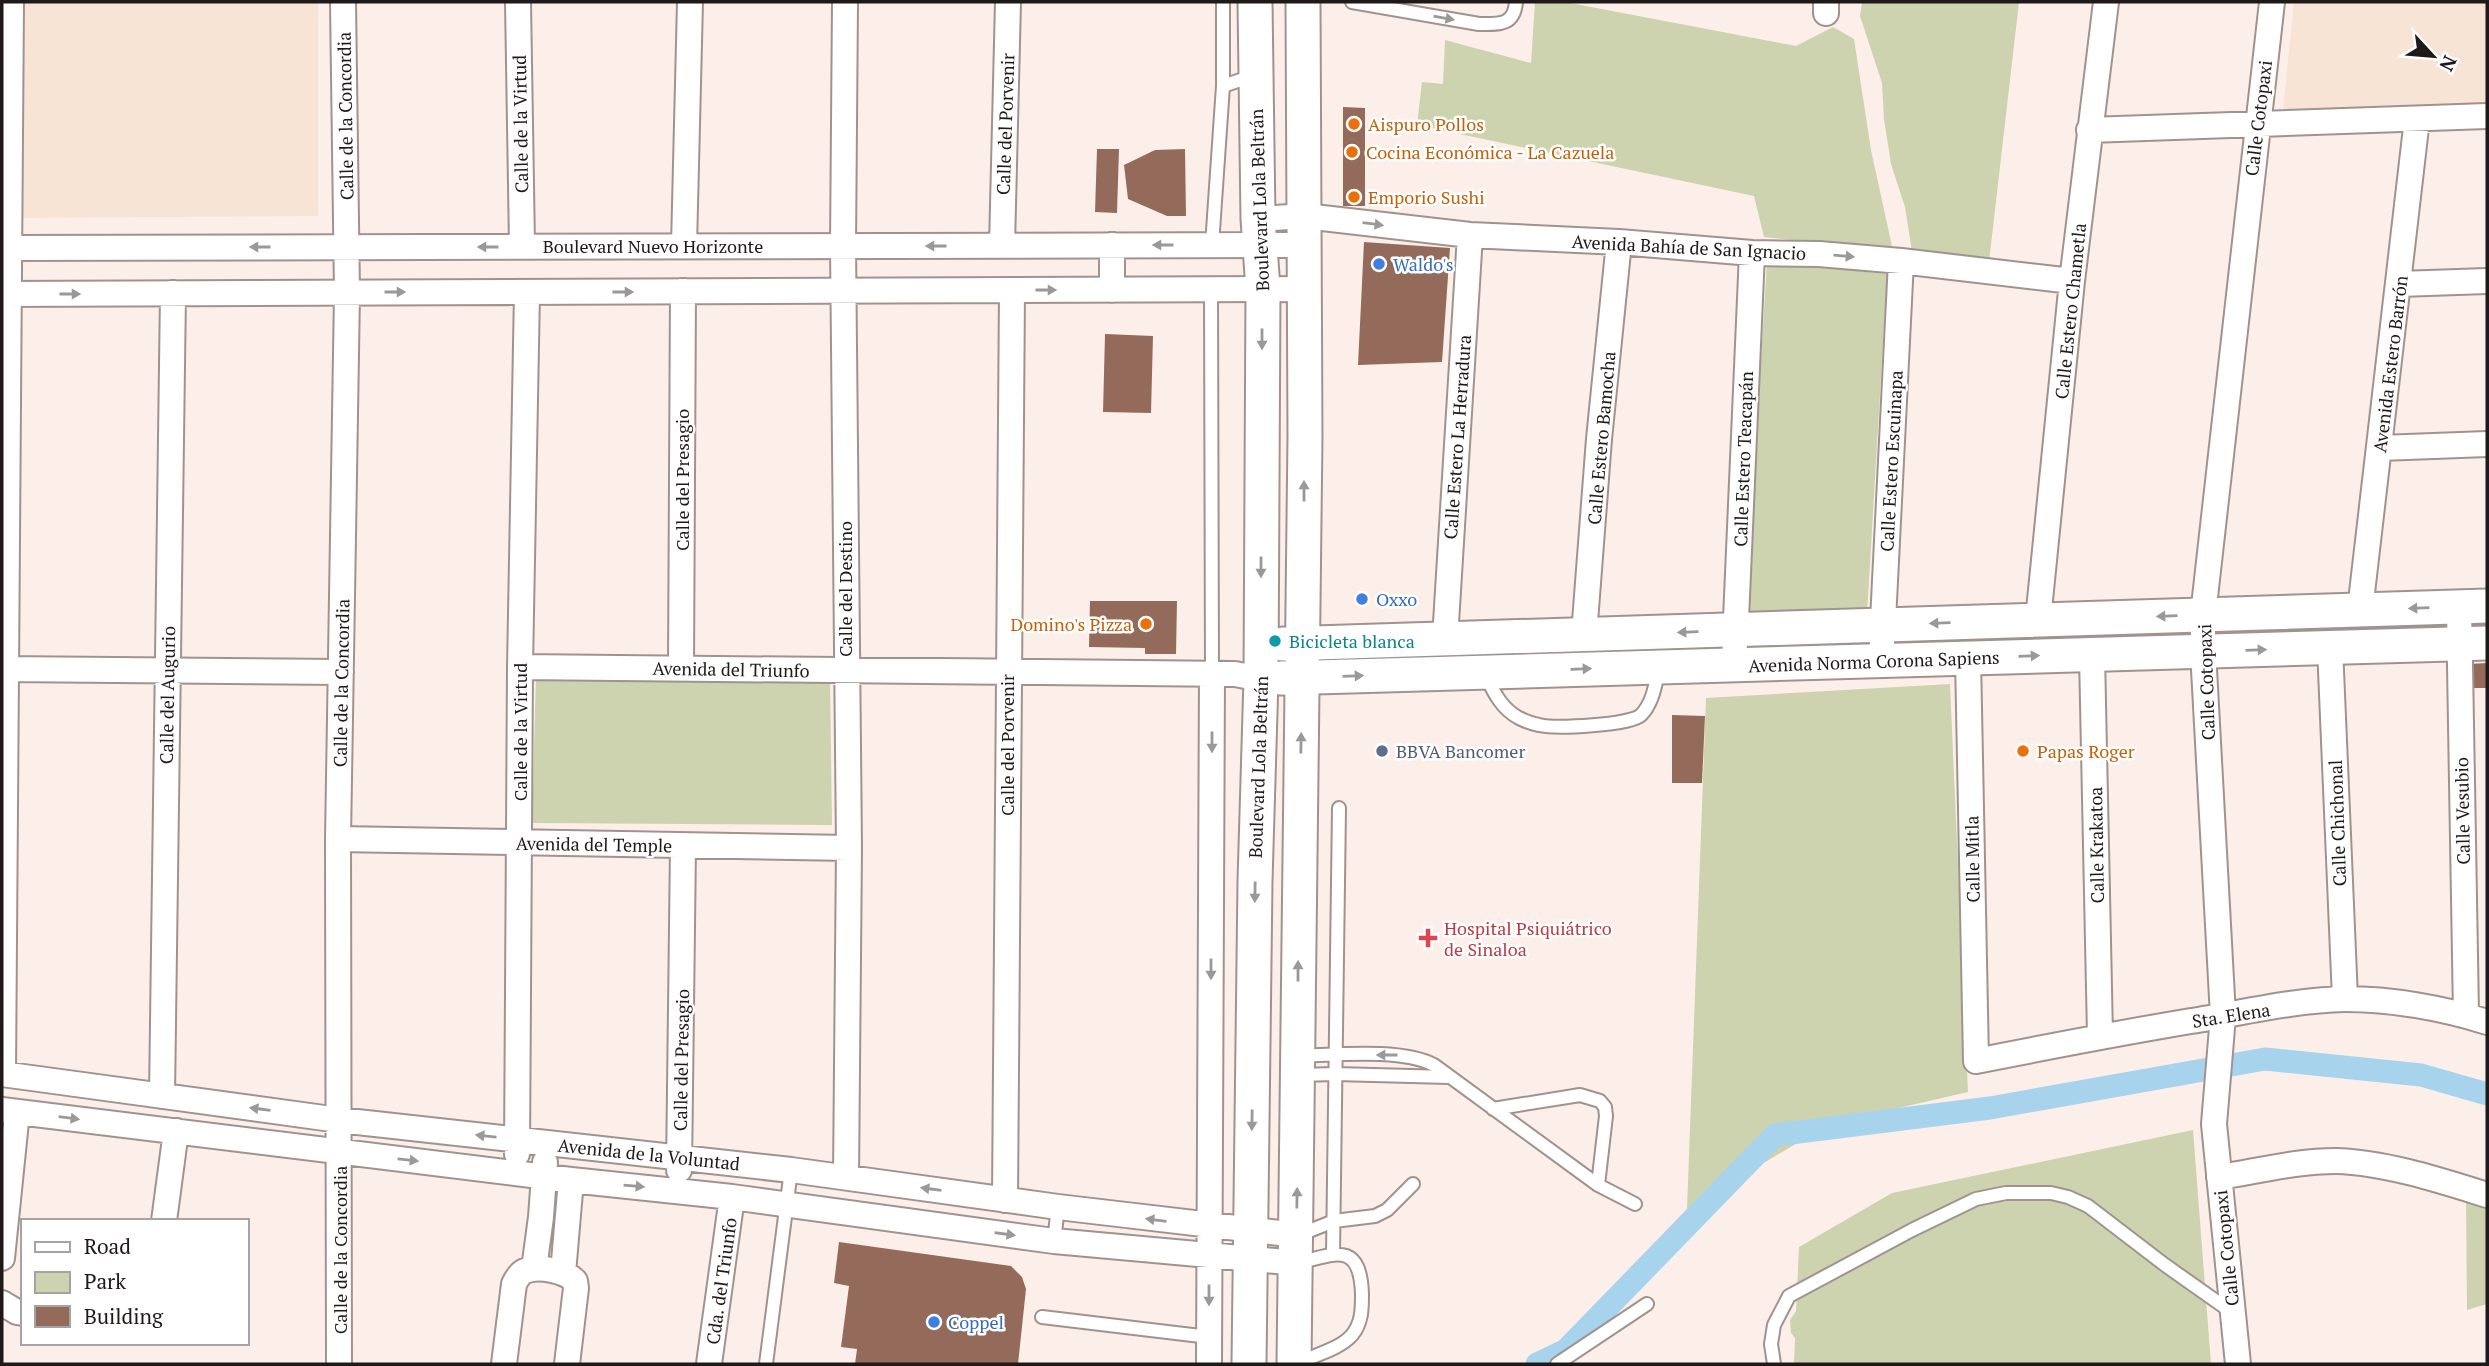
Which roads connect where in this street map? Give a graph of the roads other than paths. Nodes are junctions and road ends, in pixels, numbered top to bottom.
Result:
1 (11, 2) edge
2 (343, 2) edge
3 (518, 2) edge
4 (690, 2) edge
5 (845, 2) edge
6 (1008, 2) edge
7 (1223, 2) edge
8 (1255, 2) edge
9 (1303, 2) edge
10 (1352, 2) edge
11 (1516, 2) edge
12 (2106, 2) edge
13 (2272, 2) edge
14 (1255, 75) junction
15 (1223, 86) junction
16 (2487, 116) edge
17 (2417, 119) junction
18 (2257, 124) junction
19 (2089, 130) junction
20 (1305, 230) junction
21 (1259, 232) junction
22 (1469, 235) junction
23 (1619, 242) junction
24 (1112, 245) junction
25 (1212, 245) junction
26 (522, 246) junction
27 (684, 246) junction
28 (843, 246) junction
29 (1002, 246) junction
30 (346, 247) junction
31 (6, 248) edge
32 (1752, 253) junction
33 (1901, 261) junction
34 (2072, 281) junction
35 (2487, 281) edge
36 (2399, 284) junction
37 (1211, 289) junction
38 (1263, 289) junction
39 (1303, 289) junction
40 (1012, 290) junction
41 (1112, 290) junction
42 (683, 291) junction
43 (844, 291) junction
44 (527, 292) junction
45 (173, 293) junction
46 (347, 293) junction
47 (5, 294) edge
48 (2487, 444) edge
49 (2380, 448) junction
50 (2473, 607) edge
51 (2360, 610) junction
52 (2203, 615) junction
53 (2038, 620) junction
54 (1883, 625) junction
55 (1736, 630) junction
56 (1584, 635) junction
57 (1445, 639) junction
58 (2473, 643) edge
59 (1303, 644) junction
60 (1261, 645) junction
61 (2330, 648) junction
62 (2203, 651) junction
63 (2092, 654) junction
64 (1968, 658) junction
65 (1881, 661) junction
66 (1734, 665) junction
67 (520, 667) junction
68 (1660, 667) junction
69 (681, 668) junction
70 (4, 669) edge
71 (845, 670) junction
72 (168, 671) junction
73 (1008, 671) junction
74 (341, 672) junction
75 (1484, 672) junction
76 (1236, 675) junction
77 (1302, 677) junction
78 (1339, 808) dead end
79 (338, 839) junction
80 (519, 843) junction
81 (684, 846) junction
82 (849, 848) junction
83 (3, 849) edge
84 (2344, 999) junction
85 (2223, 1016) junction
86 (2477, 1018) edge
87 (2100, 1037) junction
88 (1336, 1055) junction
89 (1976, 1060) joint
90 (1298, 1065) junction
91 (1335, 1073) junction
92 (2, 1074) edge
93 (1450, 1077) junction
94 (162, 1096) junction
95 (1493, 1109) junction
96 (10, 1111) edge
97 (339, 1120) junction
98 (176, 1131) junction
99 (517, 1139) junction
100 (545, 1142) junction
101 (340, 1152) junction
102 (680, 1157) junction
103 (791, 1170) junction
104 (517, 1172) junction
105 (544, 1175) junction
106 (846, 1177) junction
107 (2219, 1177) junction
108 (571, 1180) junction
109 (1413, 1184) dead end
110 (1598, 1185) junction
111 (678, 1190) junction
112 (2487, 1195) edge
113 (733, 1197) junction
114 (1005, 1200) junction
115 (1635, 1204) dead end
116 (787, 1205) junction
117 (1058, 1208) junction
118 (541, 1217) junction
119 (164, 1219) edge
120 (568, 1219) junction
121 (1334, 1221) junction
122 (1210, 1227) junction
123 (1054, 1241) junction
124 (1251, 1245) junction
125 (1297, 1249) junction
126 (1333, 1254) junction
127 (1210, 1255) junction
128 (2, 1258) edge
129 (534, 1269) junction
130 (563, 1272) junction
131 (2, 1303) edge
132 (1647, 1304) dead end
133 (21, 1313) edge
134 (2233, 1314) junction
135 (1042, 1317) dead end
136 (1209, 1337) junction
137 (340, 1364) edge
138 (504, 1364) edge
139 (567, 1364) edge
140 (709, 1364) edge
141 (766, 1364) edge
142 (1209, 1364) edge
143 (1249, 1364) edge
144 (1294, 1364) edge
145 (1557, 1364) edge
146 (1774, 1364) edge
147 (2238, 1364) edge

1 - 31 street
2 - 30 street, Calle de la Concordia
3 - 26 street, Calle de la Virtud
4 - 27 street
5 - 28 street, Calle del Destino
6 - 29 street, Calle del Porvenir
7 - 15 lane
8 - 14 main road, Boulevard Lola Beltrán
9 - 20 main road
10 -> 11 lane
12 - 19 street, Calle Estero Chametla
13 - 18 street, Calle Cotopaxi
14 - 15 lane
14 - 21 main road, Boulevard Lola Beltrán
15 - 25 lane
16 - 17 street
17 - 18 street
17 - 36 street, Avenida Estero Barrón
18 - 19 street
18 - 52 street, Calle Cotopaxi
19 - 34 street, Calle Estero Chametla
20 - 21 street, Boulevard Nuevo Horizonte
20 -> 22 street, Avenida Bahía de San Ignacio
20 - 39 main road
21 - 25 street, Boulevard Nuevo Horizonte
21 - 38 main road, Boulevard Lola Beltrán
22 - 23 street, Avenida Bahía de San Ignacio
22 - 57 street, Calle Estero La Herradura
23 - 32 street, Avenida Bahía de San Ignacio
23 - 56 street, Calle Estero Bamocha
25 -> 24 street, Boulevard Nuevo Horizonte
24 - 29 street, Boulevard Nuevo Horizonte
24 - 41 street
26 - 27 street, Boulevard Nuevo Horizonte
26 -> 30 street, Boulevard Nuevo Horizonte
27 - 28 street, Boulevard Nuevo Horizonte
29 -> 28 street, Boulevard Nuevo Horizonte
28 - 43 street, Calle del Destino
30 -> 31 street, Boulevard Nuevo Horizonte
30 - 46 street, Calle de la Concordia
31 - 47 street
32 -> 33 street, Avenida Bahía de San Ignacio
32 - 55 street, Calle Estero Teacapán
33 - 34 street, Avenida Bahía de San Ignacio
33 - 54 street, Calle Estero Escuinapa
34 - 53 street, Calle Estero Chametla
35 - 36 street
36 - 49 street, Avenida Estero Barrón
37 - 38 street
37 - 41 street
37 - 76 lane
38 - 39 street
38 -> 60 main road, Boulevard Lola Beltrán
59 -> 39 main road
40 -> 41 street
40 - 43 street
40 - 73 street, Calle del Porvenir
42 - 43 street
44 -> 42 street
42 - 69 street, Calle del Presagio
43 - 71 street, Calle del Destino
46 -> 44 street
44 - 67 street, Calle de la Virtud
45 - 46 street
47 -> 45 street
45 - 72 street, Calle del Augurio
46 - 74 street, Calle de la Concordia
47 - 70 street
48 - 49 street
49 - 51 street, Avenida Estero Barrón
50 -> 51 main road, Avenida Norma Corona Sapiens
50 - 58 street, Calle Vesubio
51 - 52 main road, Avenida Norma Corona Sapiens
52 -> 53 main road, Avenida Norma Corona Sapiens
52 - 62 street, Calle Cotopaxi
53 -> 54 main road, Avenida Norma Corona Sapiens
54 - 55 main road, Avenida Norma Corona Sapiens
54 - 65 street, Calle Estero Escuinapa
55 -> 56 main road, Avenida Norma Corona Sapiens
55 - 66 street, Calle Estero Teacapán
56 - 57 main road, Avenida Norma Corona Sapiens
57 - 59 main road, Avenida Norma Corona Sapiens
58 - 61 main road, Avenida Norma Corona Sapiens
58 - 86 street, Calle Vesubio
59 - 60 main road, Avenida Norma Corona Sapiens
59 - 77 main road
60 - 76 main road, Boulevard Lola Beltrán
62 -> 61 main road, Avenida Norma Corona Sapiens
61 - 84 street, Calle Chichonal
62 - 63 main road, Avenida Norma Corona Sapiens
62 - 85 street, Calle Cotopaxi
64 -> 63 main road, Avenida Norma Corona Sapiens
63 - 87 street, Calle Krakatoa
64 - 65 main road, Avenida Norma Corona Sapiens
64 - 89 street, Calle Mitla
65 - 66 main road, Avenida Norma Corona Sapiens
66 - 68 main road, Avenida Norma Corona Sapiens
67 - 69 street, Avenida del Triunfo
67 - 80 street, Calle de la Virtud
75 -> 68 main road, Avenida Norma Corona Sapiens
68 - 75 lane
69 - 71 street, Avenida del Triunfo
70 - 72 street
70 - 83 street
71 - 73 street, Avenida del Triunfo
71 - 82 street, Calle del Destino
72 - 74 street
72 - 94 street, Calle del Augurio
73 - 76 street, Avenida del Triunfo
73 - 114 street, Calle del Porvenir
74 - 79 street, Calle de la Concordia
77 -> 75 main road, Avenida Norma Corona Sapiens
76 - 77 main road, Avenida Norma Corona Sapiens
76 -> 122 street
76 -> 124 main road, Boulevard Lola Beltrán
90 -> 77 main road
78 - 88 lane
79 - 80 street, Avenida del Temple
79 - 97 street, Calle de la Concordia
80 - 81 street, Avenida del Temple
80 - 99 street, Calle de la Virtud
81 - 82 street, Avenida del Temple
81 - 102 street, Calle del Presagio
82 - 106 street, Calle del Destino
83 - 92 street
84 - 85 street, Sta. Elena
84 - 86 street, Sta. Elena
85 - 87 street, Sta. Elena
85 - 107 street, Calle Cotopaxi
87 - 89 street, Sta. Elena
88 - 90 lane
88 - 91 lane
93 -> 88 lane
90 - 91 lane
125 -> 90 main road
91 - 93 lane
91 - 121 lane
92 - 94 street, Avenida de la Voluntad
93 - 95 lane
97 -> 94 street, Avenida de la Voluntad
95 - 110 lane
95 - 110 lane
96 -> 98 street, Avenida de la Voluntad
96 - 128 street
99 -> 97 street, Avenida de la Voluntad
97 - 101 street, Calle de la Concordia
98 - 101 street, Avenida de la Voluntad
98 - 119 street
99 - 100 street, Avenida de la Voluntad
99 - 104 street, Calle de la Virtud
100 - 102 street, Avenida de la Voluntad
100 - 105 street
101 -> 104 street, Avenida de la Voluntad
101 - 137 street, Calle de la Concordia
102 - 103 street, Avenida de la Voluntad
102 - 111 street, Calle del Presagio
103 - 106 street, Avenida de la Voluntad
103 - 116 lane
104 - 105 street, Avenida de la Voluntad
105 - 108 street, Avenida de la Voluntad
105 - 118 street
114 -> 106 street, Avenida de la Voluntad
107 - 112 street
107 - 134 street, Calle Cotopaxi
108 -> 111 street, Avenida de la Voluntad
108 - 120 street
109 - 121 lane
110 - 115 lane
111 - 113 street, Avenida de la Voluntad
113 - 116 street, Avenida de la Voluntad
113 - 140 street, Cda. del Triunfo
114 - 117 street, Avenida de la Voluntad
116 -> 123 street, Avenida de la Voluntad
116 - 141 lane
122 -> 117 street, Avenida de la Voluntad
117 - 123 lane
118 - 120 street
118 - 129 street
120 - 130 street
121 - 125 lane
121 - 126 lane
122 - 124 street, Avenida de la Voluntad
122 - 127 street
123 - 127 street, Avenida de la Voluntad
124 - 125 street, Avenida de la Voluntad
124 - 127 street, Avenida de la Voluntad
124 - 143 main road, Boulevard Lola Beltrán
125 - 126 lane
125 - 144 main road
126 - 144 lane
127 -> 136 street
129 - 130 street
129 - 138 street
130 - 139 street
131 - 133 street
132 - 145 lane
134 - 146 lane
134 - 147 street, Calle Cotopaxi
135 - 136 lane
136 - 142 street

